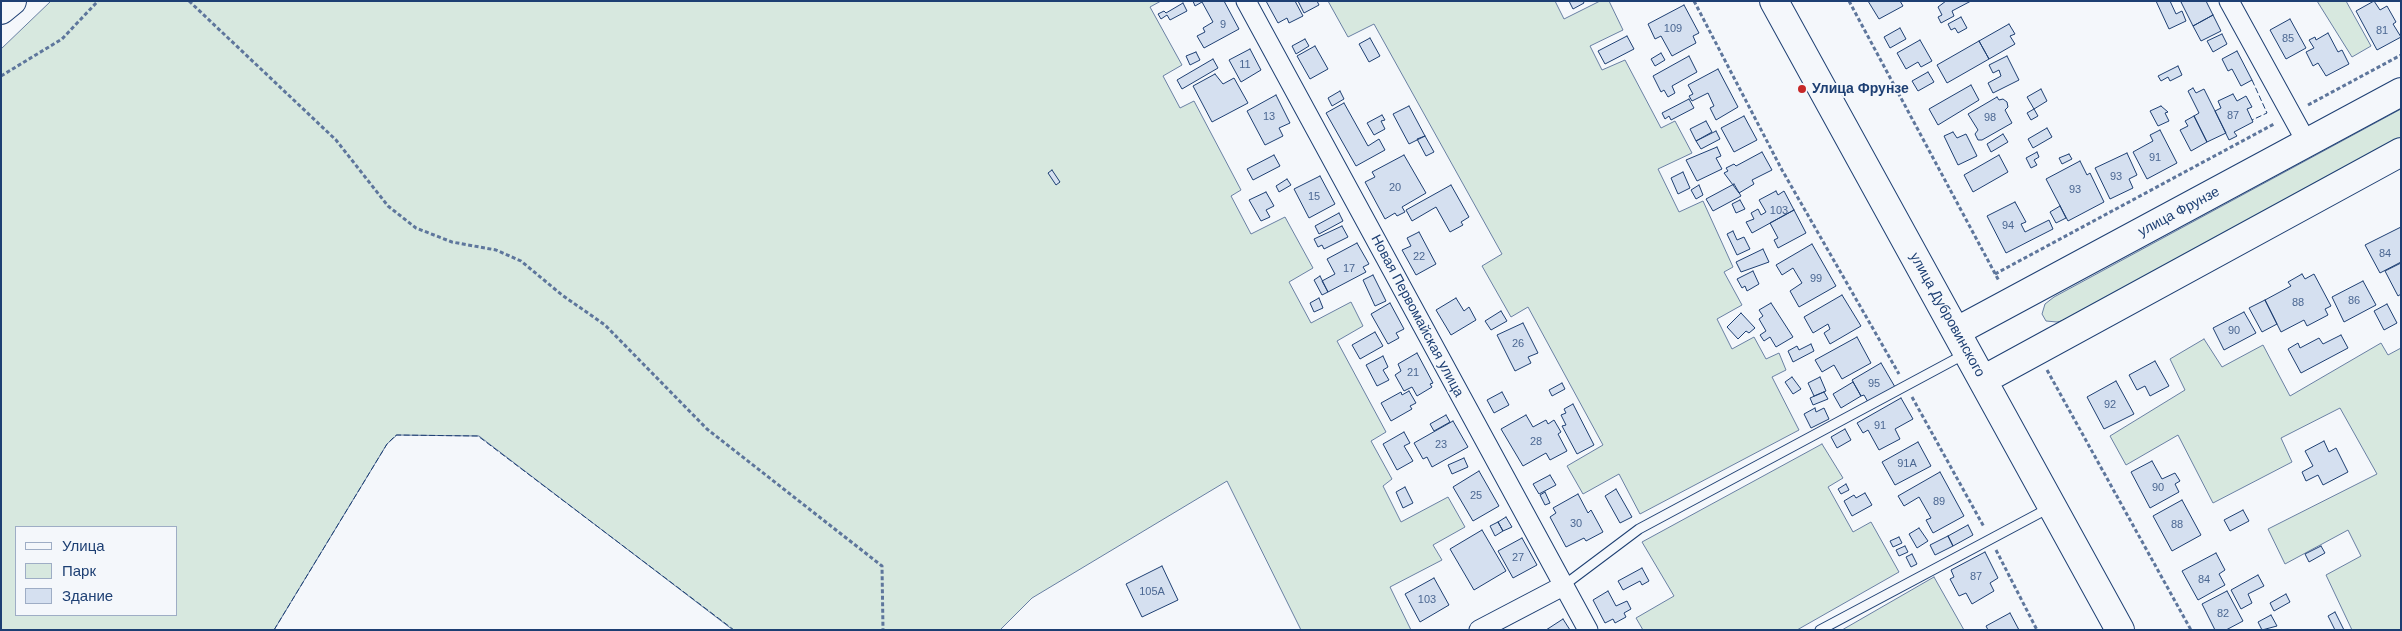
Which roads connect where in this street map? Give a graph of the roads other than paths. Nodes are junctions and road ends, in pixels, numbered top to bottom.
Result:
1 (12, 1) edge
2 (1246, 1) edge
3 (1774, 1) edge
4 (2229, 1) edge
5 (1, 10) edge
6 (2401, 92) edge
7 (2307, 143) junction
8 (2401, 152) edge
9 (1962, 342) junction
10 (1983, 380) junction
11 (2052, 507) junction
12 (1563, 586) junction
13 (1479, 630) edge
14 (1588, 630) edge
15 (1820, 630) edge
16 (2120, 630) edge

1 - 5 main road
2 - 12 street, Новая Первомайская улица
3 - 9 main road, улица Дубровинского
4 - 7 street
6 - 7 main road, улица Фрунзе
7 - 9 main road, улица Фрунзе
8 - 10 main road
9 - 10 main road, улица Дубровинского
9 - 12 lane
10 - 11 main road, улица Дубровинского
11 - 15 lane
11 - 16 main road, улица Дубровинского
12 - 13 street
12 - 14 street, Новая Первомайская улица

